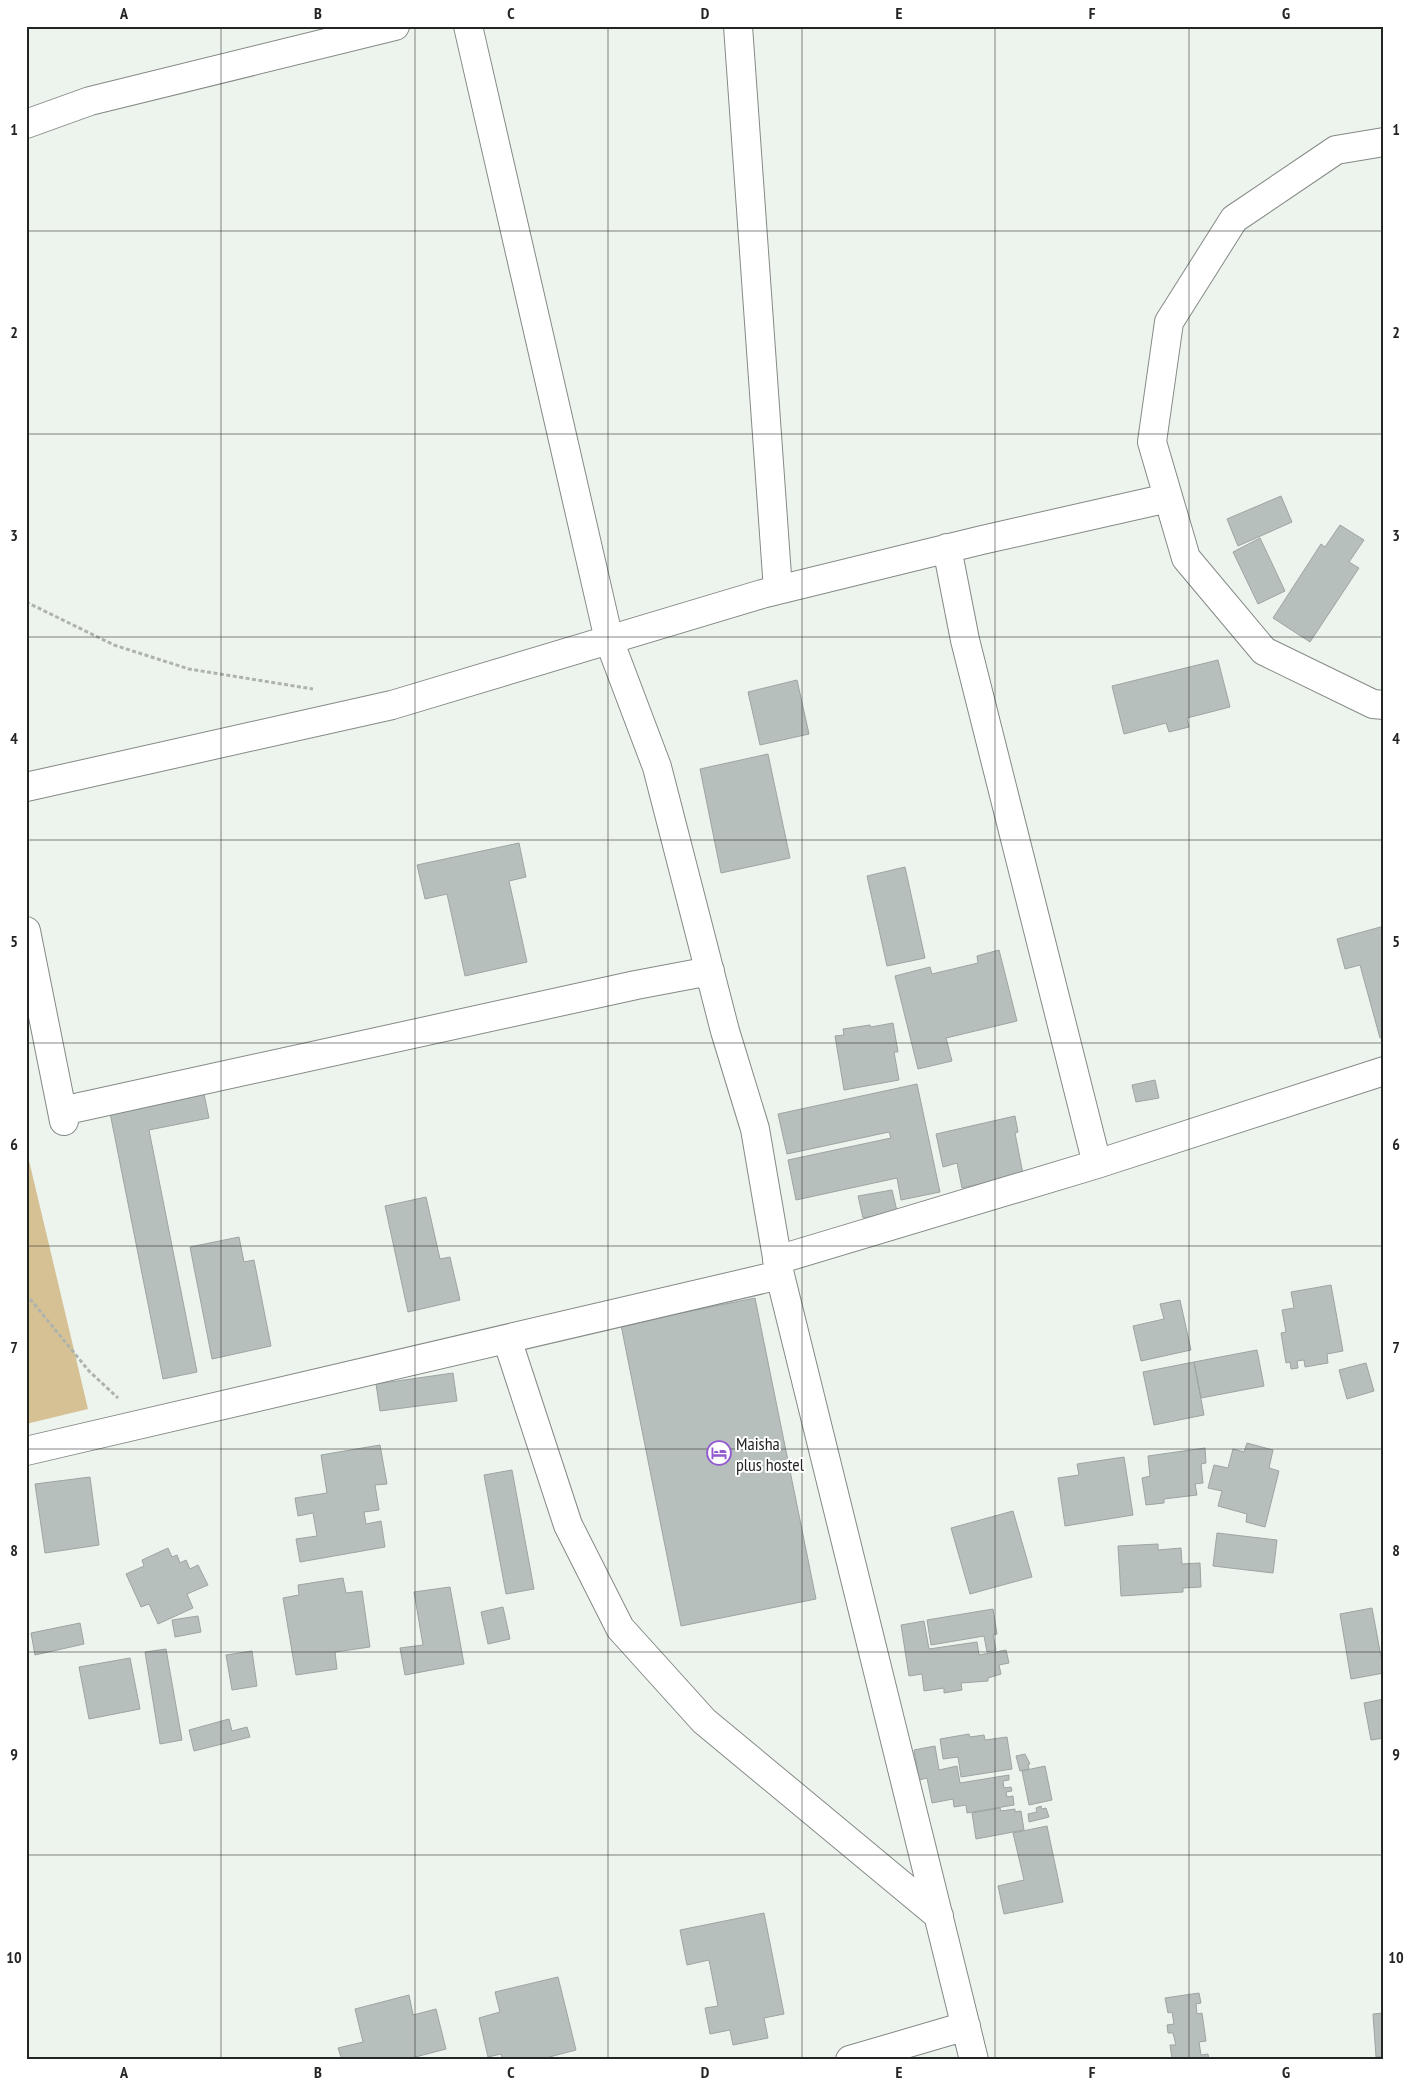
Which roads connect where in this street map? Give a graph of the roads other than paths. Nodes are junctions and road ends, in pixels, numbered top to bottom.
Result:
1 (395, 26) edge
2 (468, 26) edge
3 (738, 26) edge
4 (26, 124) edge
5 (1384, 142) edge
6 (1168, 498) junction
7 (947, 548) junction
8 (778, 590) junction
9 (610, 640) junction
10 (1384, 705) edge
11 (26, 787) edge
12 (26, 931) edge
13 (710, 971) junction
14 (1384, 1072) edge
15 (1097, 1164) junction
16 (779, 1268) junction
17 (507, 1339) junction
18 (26, 1451) edge
19 (939, 1916) junction
20 (966, 2026) junction
21 (850, 2060) edge
22 (974, 2060) edge

1 - 4 street
2 - 9 street
3 - 8 street
5 - 6 street
6 - 7 street
6 - 10 street
7 - 8 street
7 - 15 street
8 - 9 street
9 - 11 street
9 - 13 street
12 - 13 street
13 - 16 street
14 - 15 street
15 - 16 street
16 - 17 street
16 - 19 street
17 - 18 street
17 - 19 street
19 - 20 street
20 - 21 street
20 - 22 street

